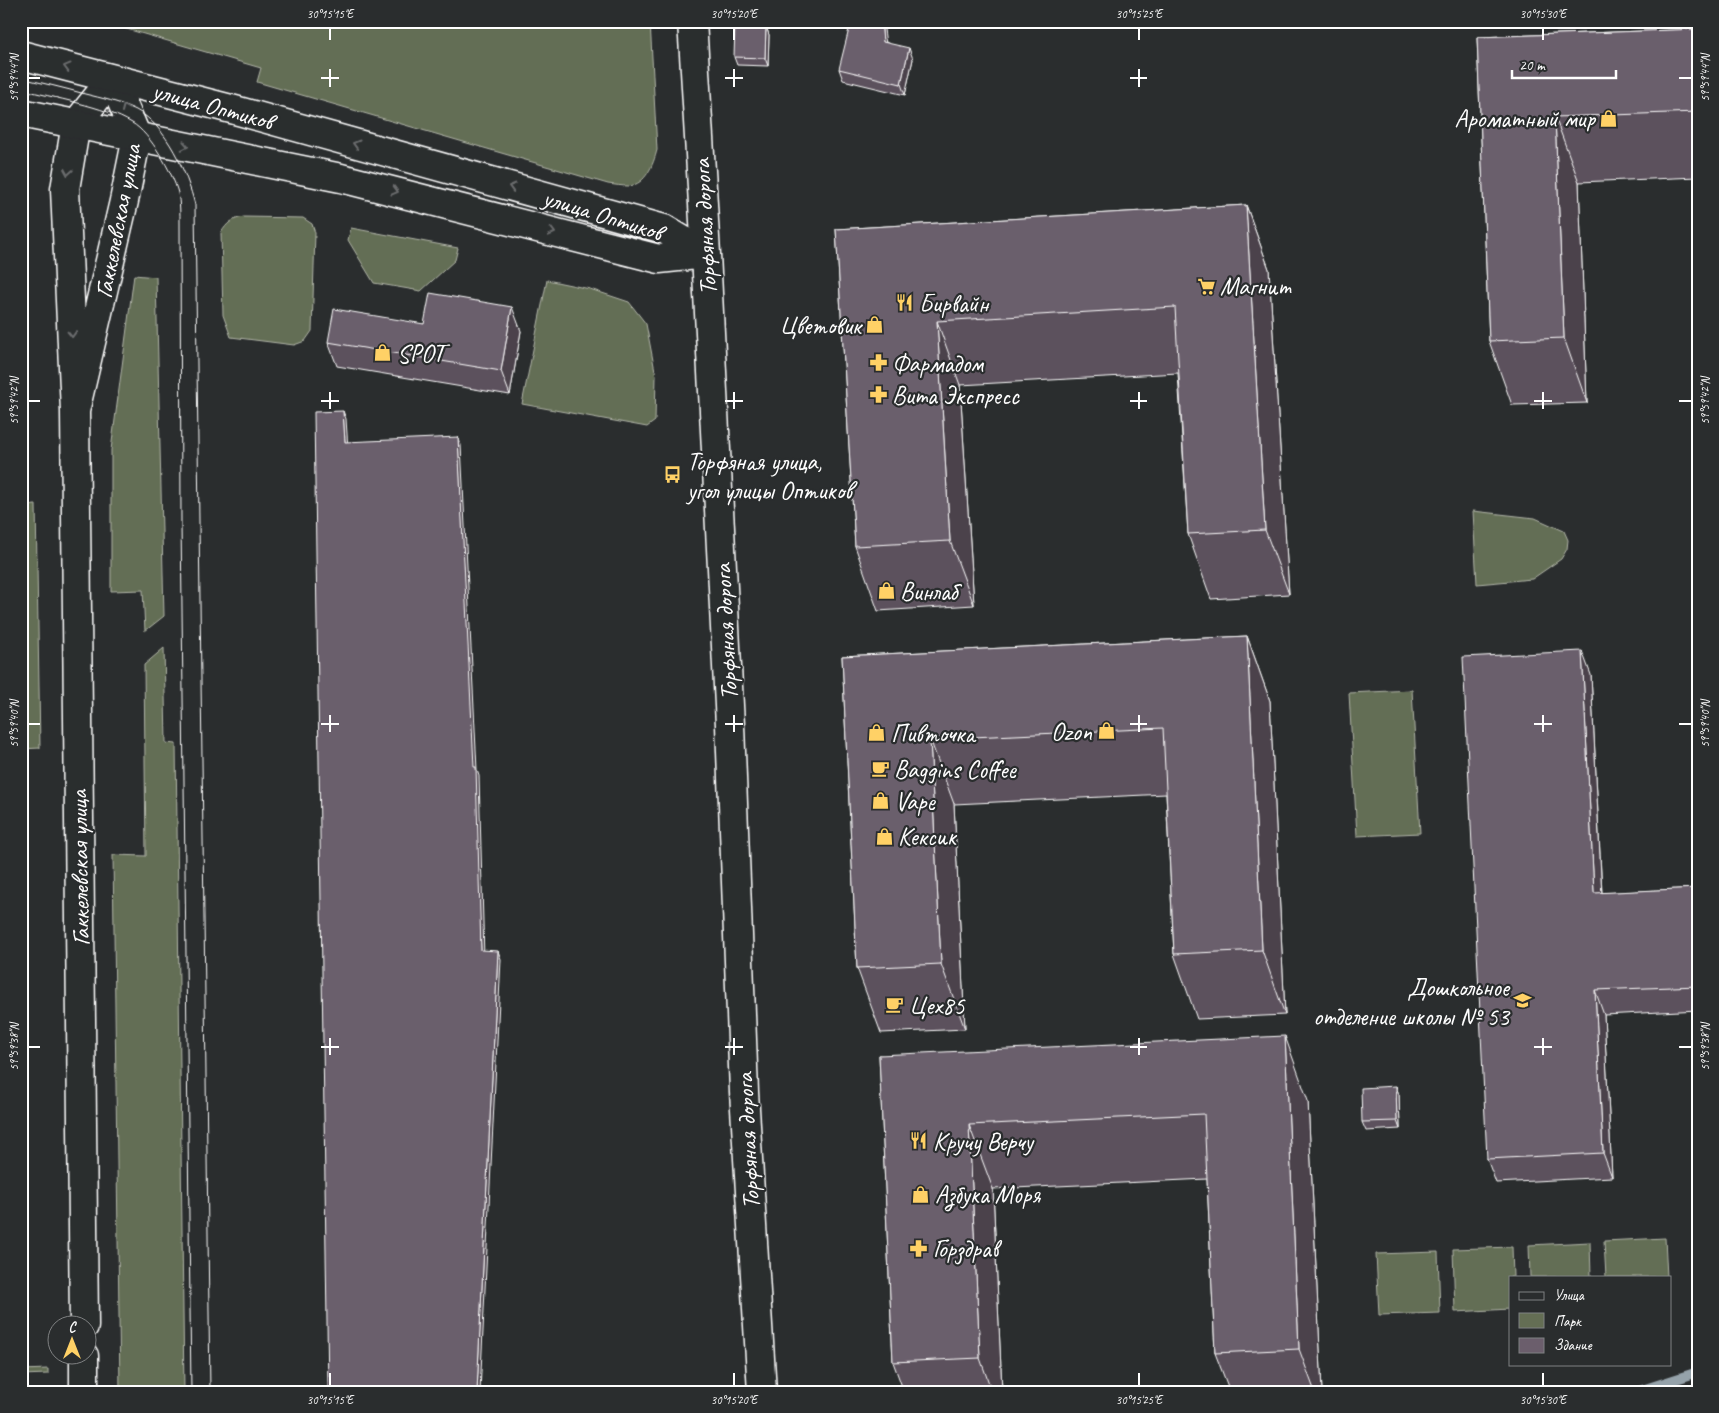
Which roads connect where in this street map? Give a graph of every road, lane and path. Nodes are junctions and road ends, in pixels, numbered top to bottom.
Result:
1 (692, 21) edge
2 (21, 55) edge
3 (112, 79) junction
4 (21, 113) edge
5 (76, 124) junction
6 (137, 137) junction
7 (706, 254) junction
8 (75, 411) junction
9 (84, 1316) edge
10 (84, 1366) edge
11 (84, 1392) edge
12 (762, 1392) edge

1 - 7 main road, Торфяная дорога
3 -> 2 main road, улица Оптиков
3 - 5 main road, Гаккелевская улица
6 -> 3 main road, Гаккелевская улица
7 -> 3 main road, улица Оптиков
4 - 5 main road, улица Оптиков
5 - 6 main road, улица Оптиков
5 -> 8 main road, Гаккелевская улица
6 -> 7 main road, улица Оптиков
6 - 8 main road, Гаккелевская улица
7 - 12 main road, Торфяная дорога
8 - 9 main road, Гаккелевская улица
10 - 11 main road

